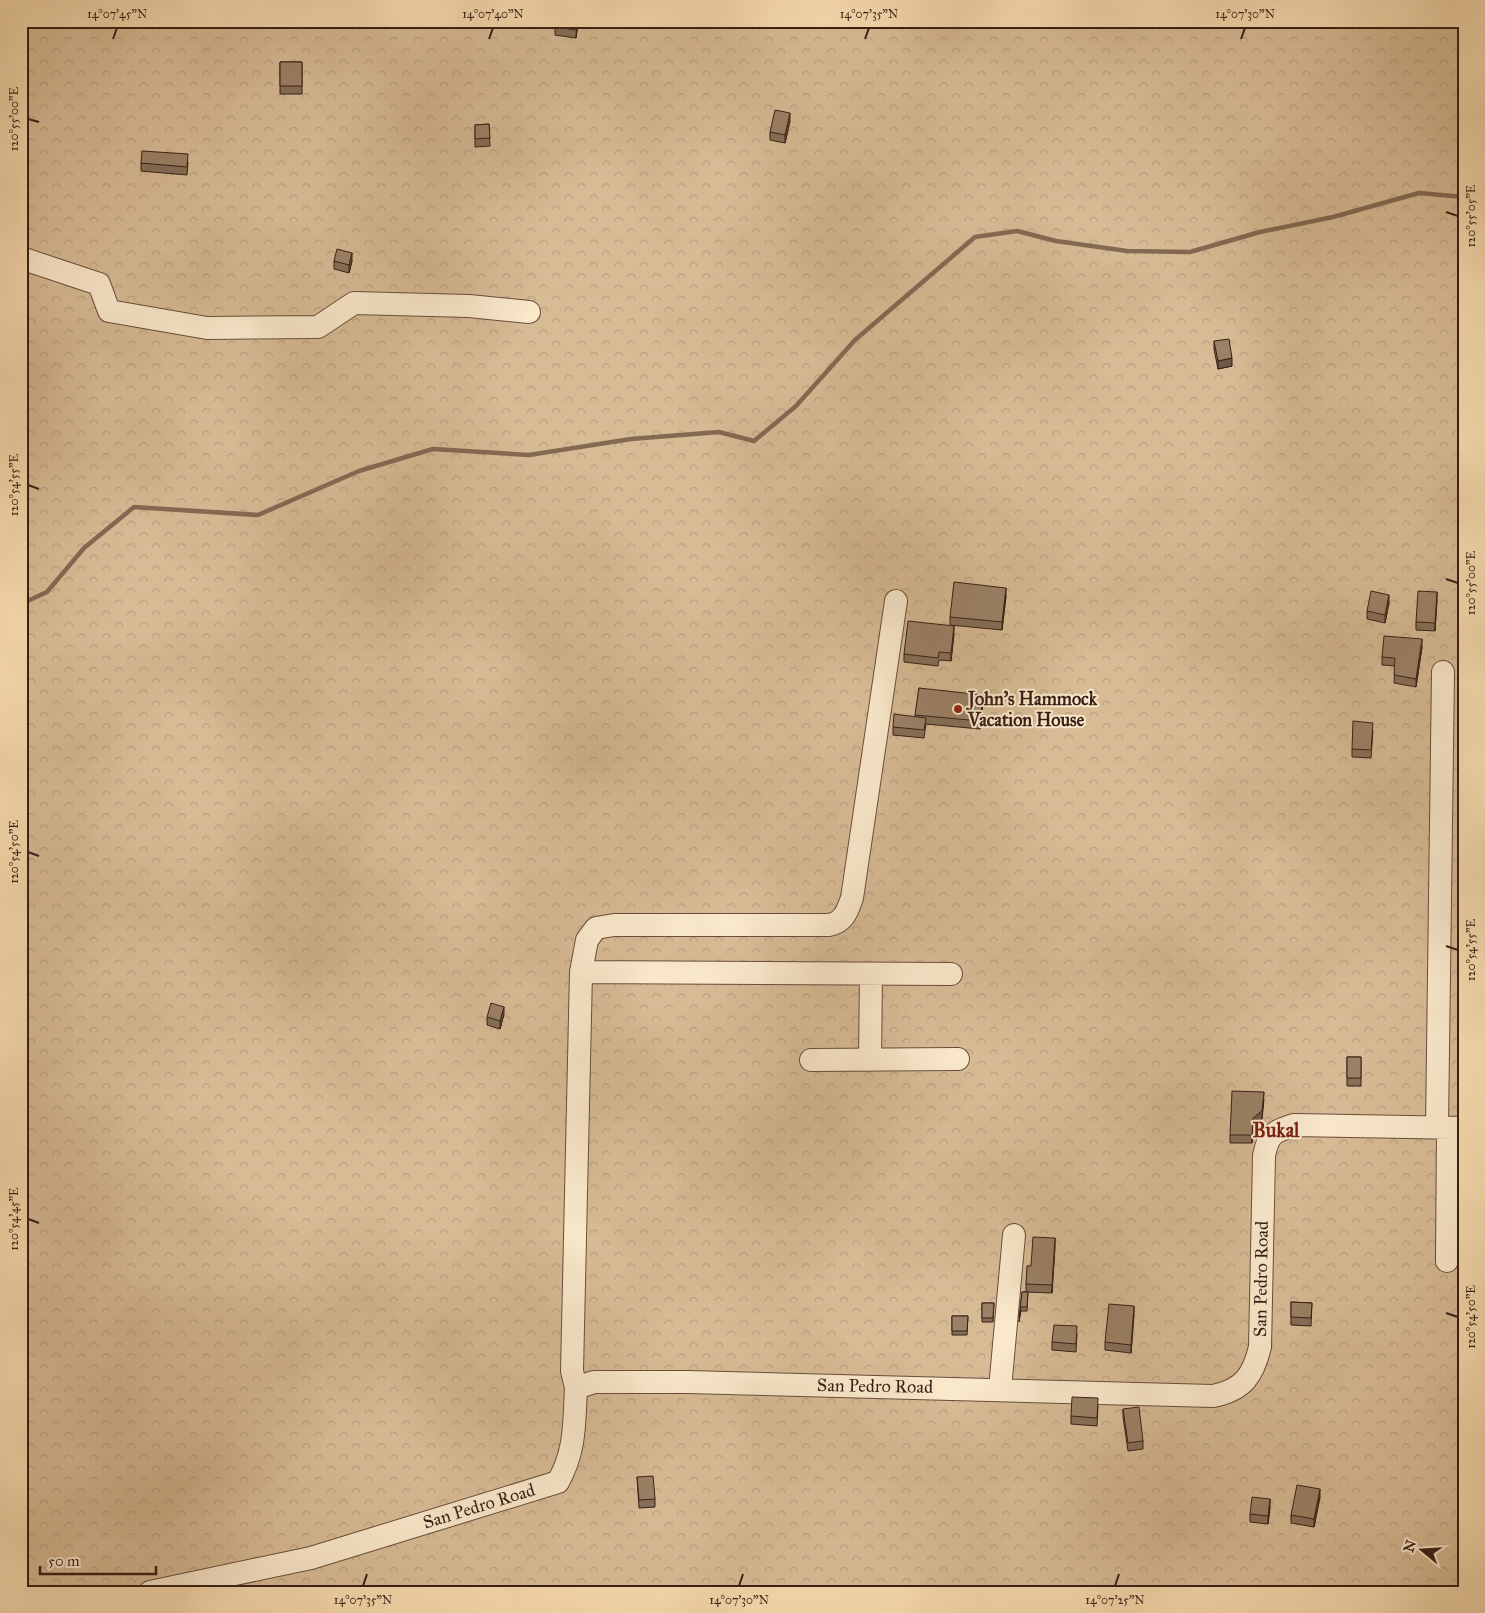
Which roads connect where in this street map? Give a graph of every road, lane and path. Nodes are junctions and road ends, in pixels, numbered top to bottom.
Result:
1 (21, 258) edge
2 (529, 312) dead end
3 (896, 601) dead end
4 (1443, 672) dead end
5 (581, 972) junction
6 (870, 974) junction
7 (951, 974) dead end
8 (958, 1059) dead end
9 (811, 1060) dead end
10 (870, 1060) junction
11 (1450, 1128) edge
12 (1014, 1235) dead end
13 (1447, 1261) dead end
14 (576, 1388) junction
15 (1000, 1389) junction
16 (150, 1592) edge

1 - 2 street
3 - 5 street
4 - 11 street
5 - 6 street
5 - 14 street
6 - 7 street
6 - 10 street
8 - 10 street
9 - 10 street
11 - 13 street
11 - 15 street, San Pedro Road
12 - 15 street
14 - 15 street, San Pedro Road
14 - 16 street, San Pedro Road

